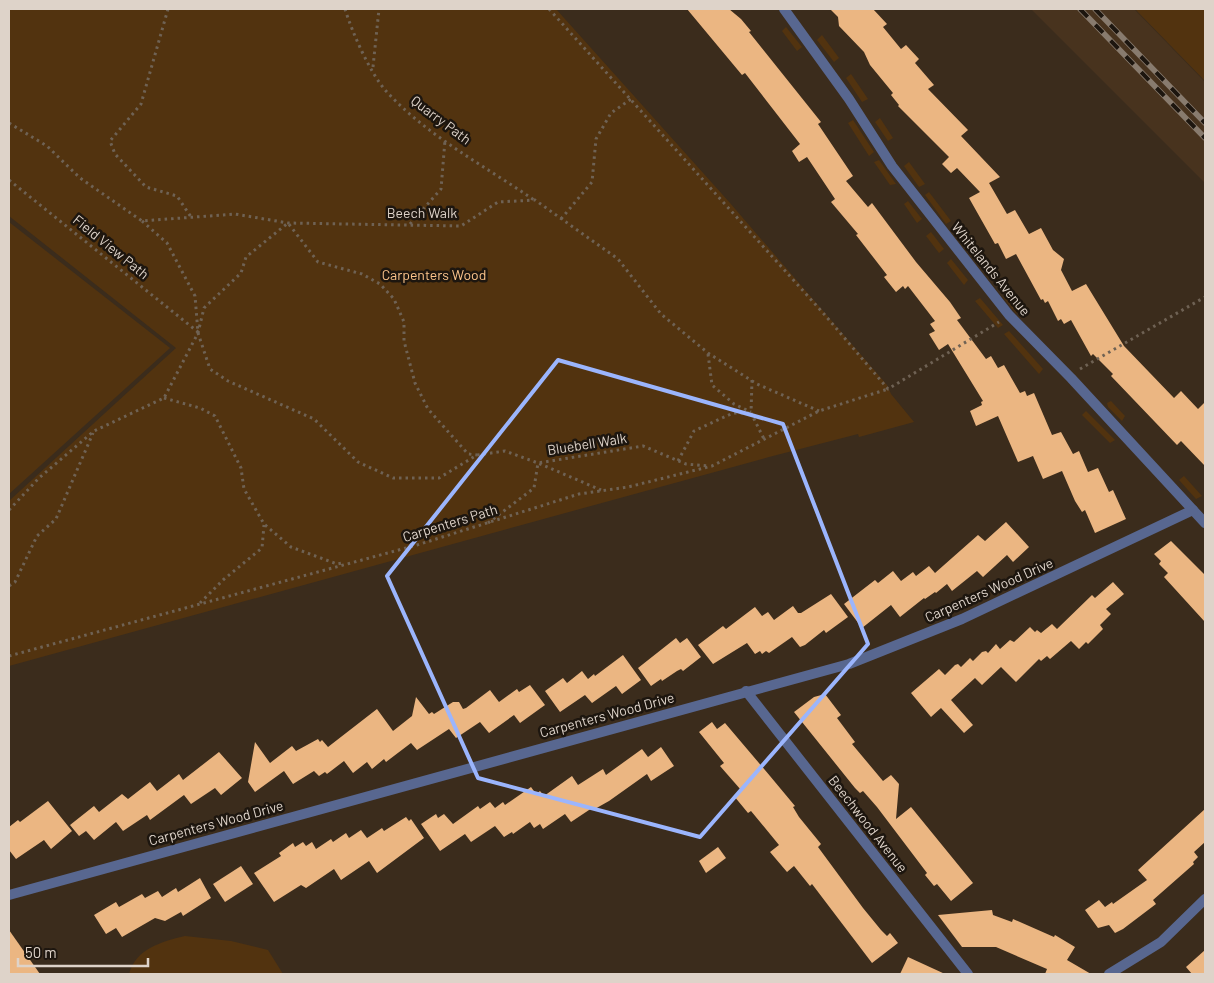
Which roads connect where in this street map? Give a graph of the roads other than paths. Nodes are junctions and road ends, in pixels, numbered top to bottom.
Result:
1 (784, 9) edge
2 (1192, 510) junction
3 (1205, 523) edge
4 (746, 691) junction
5 (9, 895) edge
6 (1205, 899) edge
7 (968, 974) edge
8 (1109, 974) edge

1 - 2 street, Whitelands Avenue
2 - 3 street, Whitelands Avenue
2 - 4 street, Carpenters Wood Drive
4 - 5 street, Carpenters Wood Drive
4 - 7 street, Beechwood Avenue
6 - 8 street

